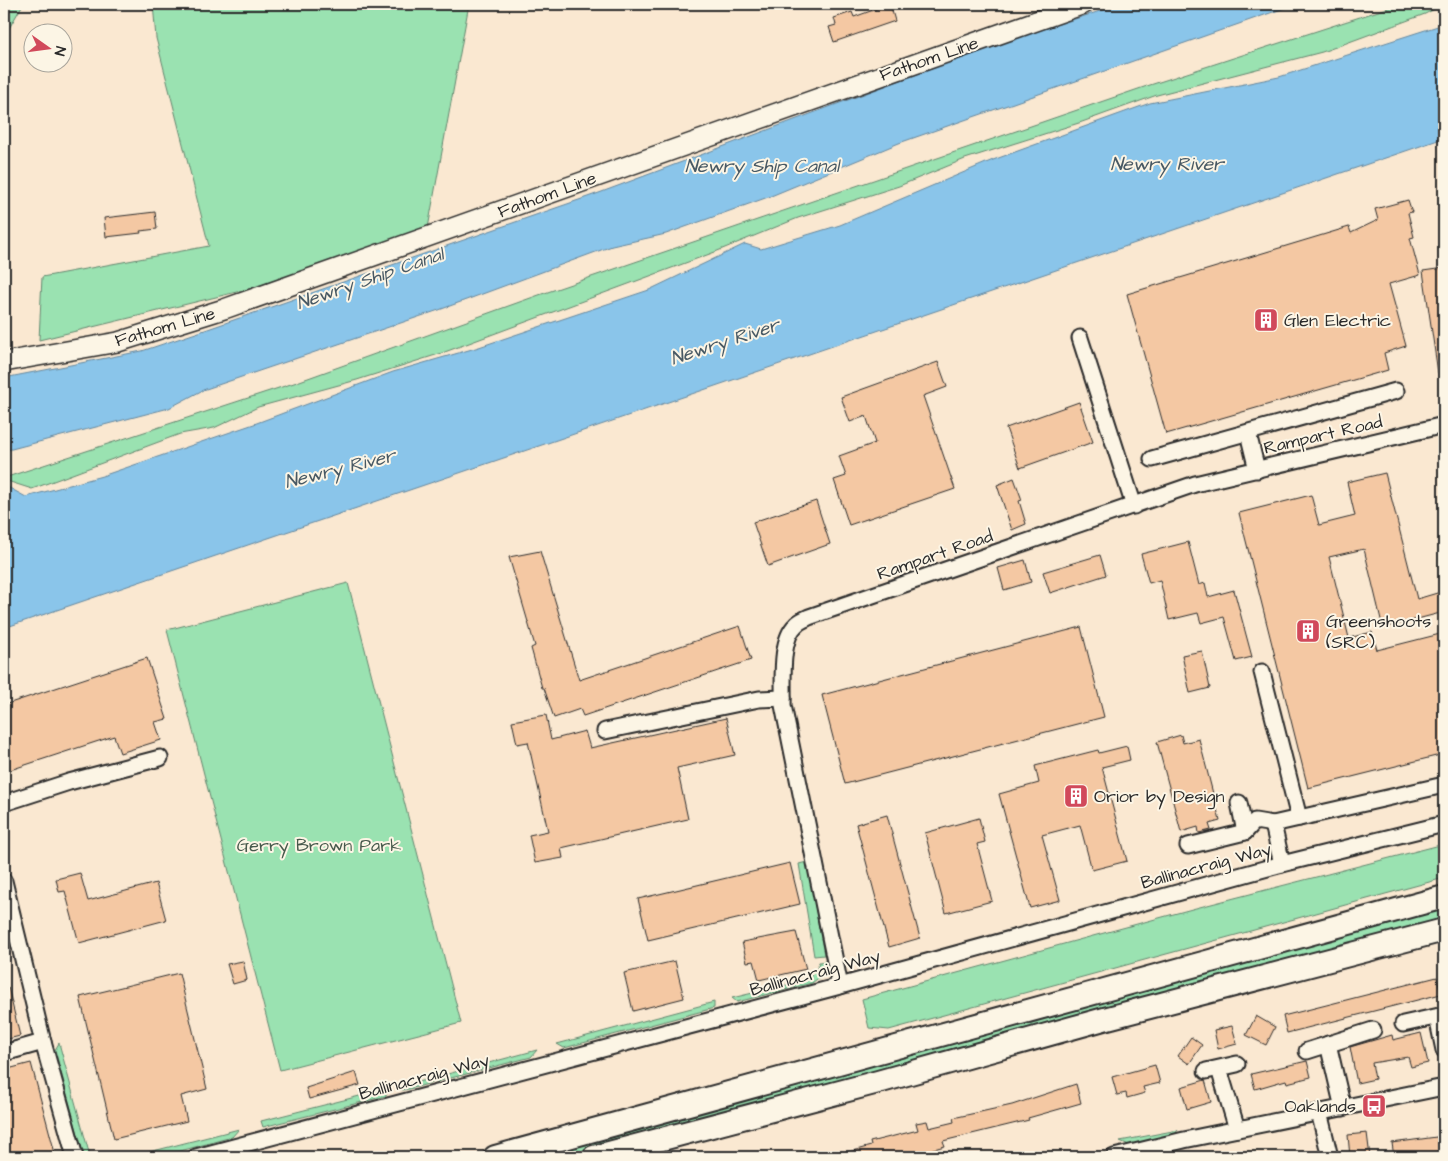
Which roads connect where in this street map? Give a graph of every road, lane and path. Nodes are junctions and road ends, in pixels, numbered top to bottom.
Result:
1 (1084, 4) edge
2 (1080, 338) dead end
3 (4, 362) edge
4 (1396, 391) dead end
5 (1444, 425) edge
6 (1248, 433) junction
7 (1152, 459) dead end
8 (1258, 470) junction
9 (1134, 506) junction
10 (1262, 672) dead end
11 (783, 698) junction
12 (605, 731) dead end
13 (160, 758) dead end
14 (1444, 785) edge
15 (4, 803) edge
16 (1239, 803) dead end
17 (1299, 818) junction
18 (1273, 824) junction
19 (1444, 824) edge
20 (1245, 832) junction
21 (1188, 846) dead end
22 (1282, 864) junction
23 (4, 881) edge
24 (1444, 897) edge
25 (1444, 930) edge
26 (840, 986) junction
27 (1441, 1016) edge
28 (1403, 1024) dead end
29 (1373, 1030) dead end
30 (43, 1042) junction
31 (1328, 1044) junction
32 (1444, 1050) edge
33 (1307, 1051) dead end
34 (4, 1053) edge
35 (1236, 1064) dead end
36 (1444, 1087) edge
37 (1343, 1108) junction
38 (1319, 1112) junction
39 (1237, 1128) junction
40 (75, 1157) edge
41 (196, 1157) edge
42 (495, 1157) edge
43 (594, 1157) edge
44 (1114, 1157) edge
45 (1330, 1157) edge

1 - 3 main road, Fathom Line
2 - 9 street
4 - 6 street
5 - 8 street, Rampart Road
6 - 7 street
6 - 8 street
8 - 9 street, Rampart Road
9 - 11 street, Rampart Road
10 - 17 street
11 - 12 street
11 - 26 street, Rampart Road
13 - 15 street
14 - 17 street
16 - 20 street
17 - 18 street
18 - 20 street
18 - 22 street
19 - 22 street, Ballinacraig Way
20 - 21 street
22 - 26 street, Ballinacraig Way
23 - 30 street
24 - 42 highway
25 - 43 highway
26 - 41 street, Ballinacraig Way
27 - 28 street
27 - 32 street
29 - 31 street
30 - 34 street
30 - 40 street
31 - 33 street
31 - 37 street
35 - 39 street
36 - 37 street
37 - 38 street
38 - 39 street
38 - 45 street
39 - 44 street

